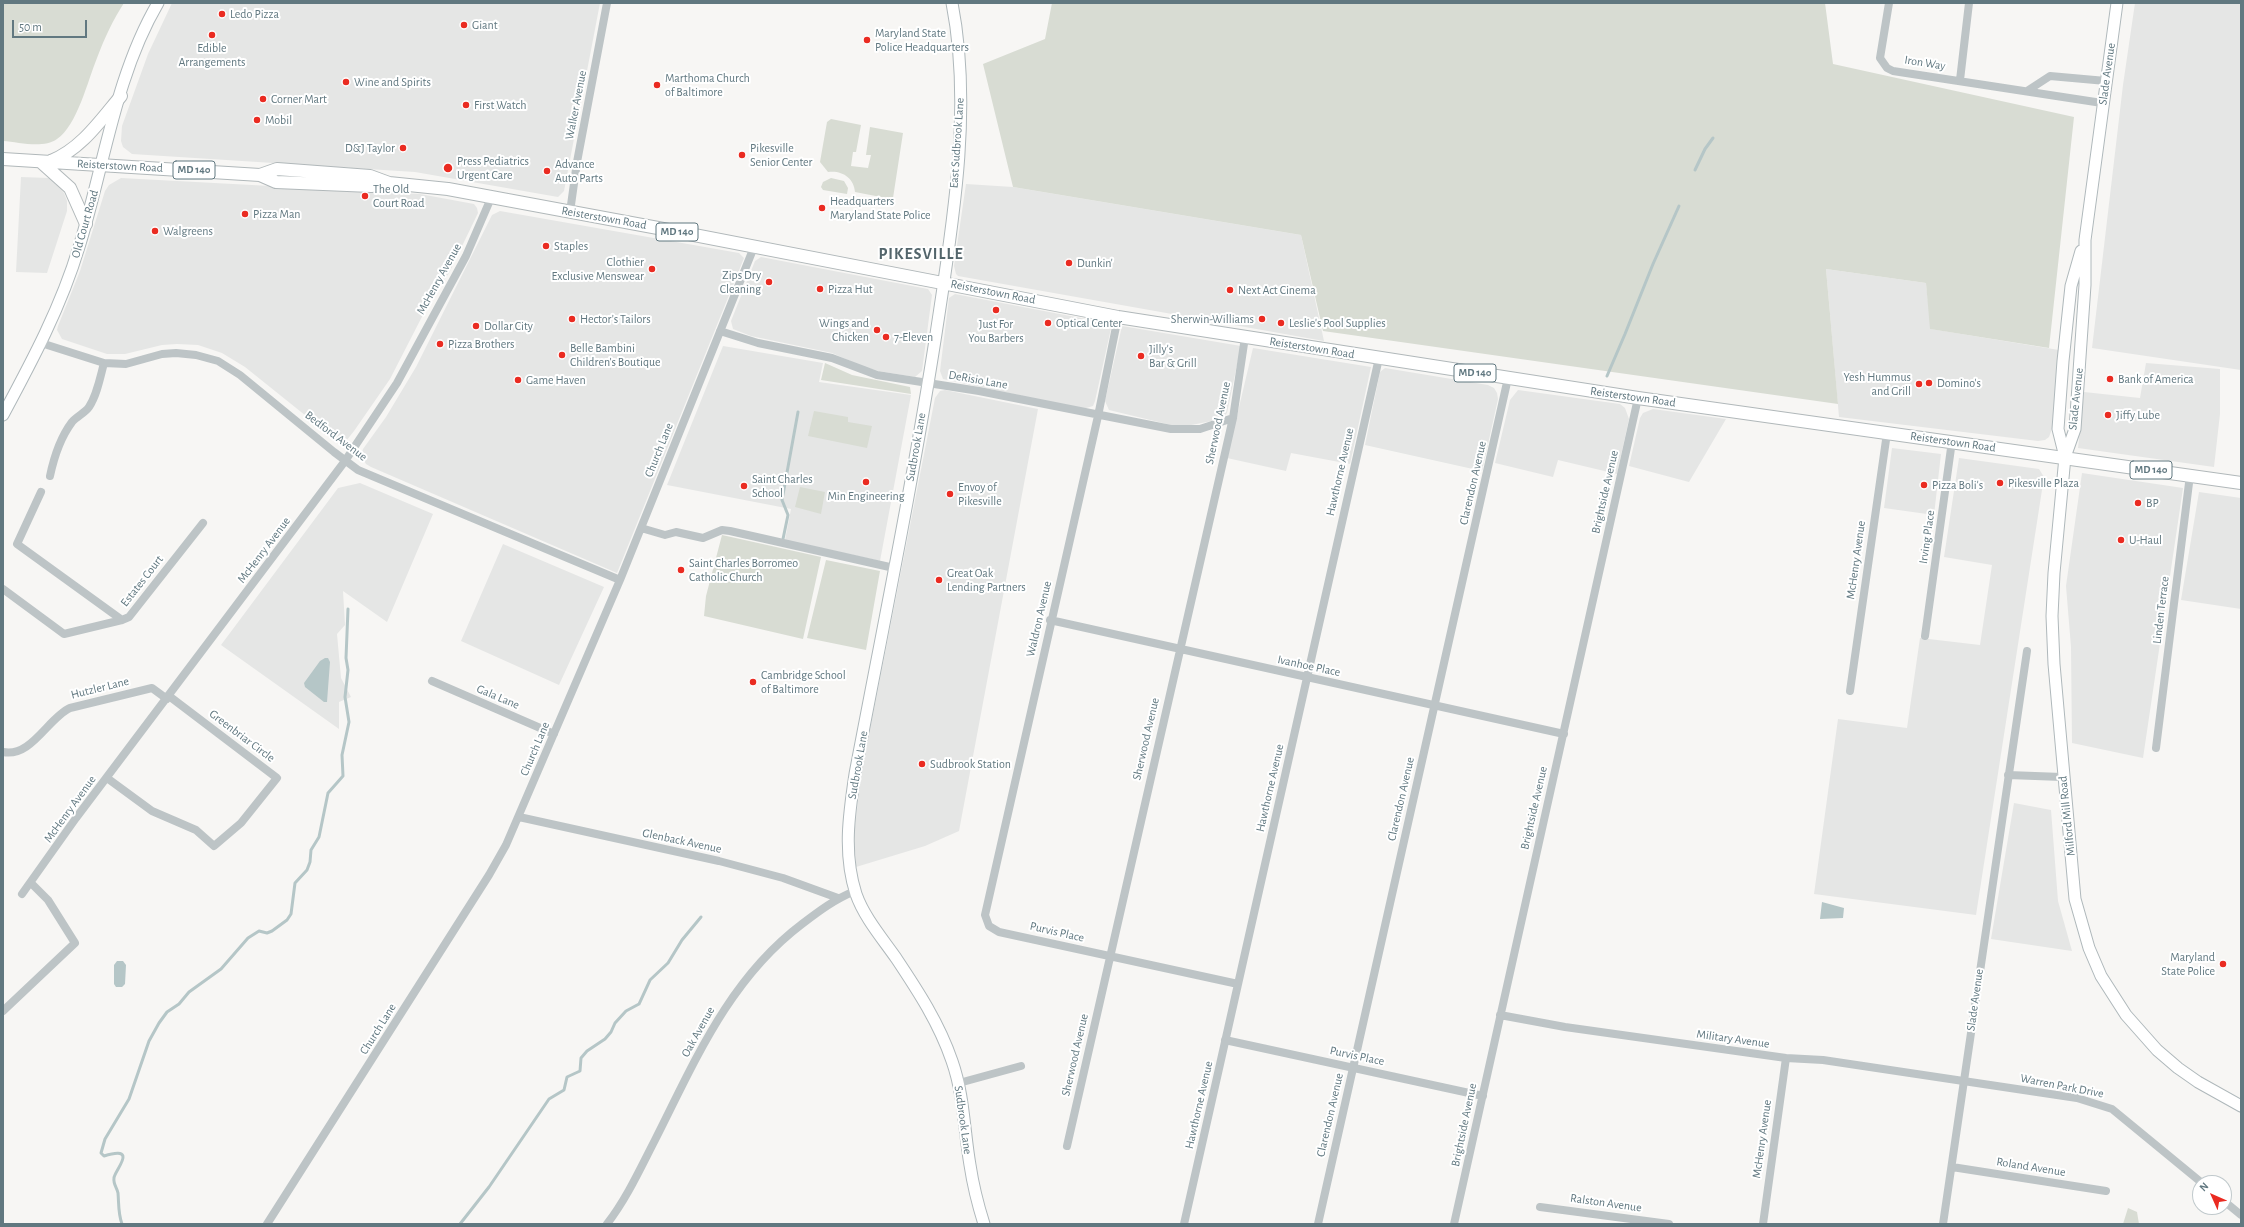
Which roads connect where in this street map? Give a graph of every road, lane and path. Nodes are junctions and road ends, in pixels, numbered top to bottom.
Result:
1 (158, 3) edge
2 (607, 3) edge
3 (952, 3) edge
4 (1889, 3) edge
5 (1969, 3) edge
6 (2117, 3) edge
7 (1960, 80) junction
8 (2106, 81) junction
9 (2027, 92) junction
10 (121, 96) junction
11 (2102, 103) junction
12 (3, 159) edge
13 (44, 162) junction
14 (101, 165) junction
15 (491, 198) junction
16 (570, 212) junction
17 (86, 224) junction
18 (2085, 240) junction
19 (754, 247) junction
20 (944, 283) junction
21 (1118, 317) junction
22 (720, 331) junction
23 (1245, 336) junction
24 (41, 343) junction
25 (1379, 358) junction
26 (104, 363) junction
27 (1508, 378) junction
28 (928, 384) junction
29 (1638, 398) junction
30 (3, 415) edge
31 (1098, 416) junction
32 (1233, 418) junction
33 (1887, 433) junction
34 (1952, 441) junction
35 (2065, 457) junction
36 (345, 461) junction
37 (2190, 475) junction
38 (50, 476) dead end
39 (2241, 483) edge
40 (41, 492) dead end
41 (203, 523) dead end
42 (641, 528) junction
43 (894, 568) junction
44 (620, 580) junction
45 (3, 589) edge
46 (122, 620) junction
47 (1050, 620) junction
48 (1925, 636) dead end
49 (1179, 649) junction
50 (2026, 651) dead end
51 (1307, 678) junction
52 (432, 681) dead end
53 (1850, 691) dead end
54 (168, 698) junction
55 (1434, 706) junction
56 (554, 734) junction
57 (1564, 734) junction
58 (2156, 748) dead end
59 (3, 752) edge
60 (2008, 775) junction
61 (2062, 777) junction
62 (107, 778) junction
63 (519, 817) junction
64 (31, 883) junction
65 (855, 891) junction
66 (22, 894) dead end
67 (838, 898) junction
68 (989, 926) joint
69 (1109, 956) junction
70 (1238, 984) junction
71 (3, 1011) edge
72 (1500, 1015) junction
73 (1225, 1040) junction
74 (1786, 1058) junction
75 (1021, 1066) dead end
76 (1353, 1068) junction
77 (1964, 1080) junction
78 (958, 1084) junction
79 (1483, 1096) junction
80 (2241, 1106) edge
81 (1067, 1146) dead end
82 (1952, 1167) junction
83 (2192, 1175) edge
84 (2106, 1191) dead end
85 (1540, 1207) dead end
86 (2232, 1208) edge
87 (2241, 1216) edge
88 (267, 1224) edge
89 (607, 1224) edge
90 (984, 1224) edge
91 (1184, 1224) edge
92 (1318, 1224) edge
93 (1454, 1224) edge
94 (1669, 1224) edge
95 (1763, 1224) edge
96 (1943, 1224) edge

1 - 10 main road, Old Court Road
2 - 16 street, Walker Avenue
3 - 20 main road, East Sudbrook Lane
4 - 7 street, Iron Way
5 - 7 street
6 - 8 main road, Slade Avenue
7 - 9 street, Iron Way
8 - 9 street
8 - 11 main road, Slade Avenue
9 - 11 street, Iron Way
10 - 13 main road
10 - 14 main road, Old Court Road
11 - 18 main road, Slade Avenue
12 - 13 main road, Reisterstown Road / MD 140
13 - 14 main road, Reisterstown Road / MD 140
13 - 17 main road
14 - 15 main road, Reisterstown Road / MD 140
14 - 17 main road, Old Court Road
15 - 16 main road, Reisterstown Road / MD 140
15 - 36 street, McHenry Avenue
16 - 19 main road, Reisterstown Road / MD 140
17 - 24 main road, Old Court Road
18 - 35 main road, Slade Avenue
18 - 35 main road, Slade Avenue
19 - 20 main road, Reisterstown Road / MD 140
19 - 22 street, Church Lane
20 - 21 main road, Reisterstown Road / MD 140
20 - 28 main road, Sudbrook Lane
21 - 23 main road, Reisterstown Road / MD 140
21 - 31 street, Waldron Avenue
22 - 28 street, DeRisio Lane
22 - 42 street, Church Lane
23 - 25 main road, Reisterstown Road / MD 140
23 - 32 street, Sherwood Avenue
24 - 26 street, Bedford Avenue
24 - 30 main road, Old Court Road
25 - 27 main road, Reisterstown Road / MD 140
25 - 51 street, Hawthorne Avenue
26 - 36 street, Bedford Avenue
26 - 38 street
27 - 29 main road, Reisterstown Road / MD 140
27 - 55 street, Clarendon Avenue
28 - 31 street, DeRisio Lane
28 - 43 main road, Sudbrook Lane
29 - 33 main road, Reisterstown Road / MD 140
29 - 57 street, Brightside Avenue
31 - 32 street, DeRisio Lane
31 - 47 street, Waldron Avenue
32 - 49 street, Sherwood Avenue
33 - 34 main road, Reisterstown Road / MD 140
33 - 53 street, McHenry Avenue
34 - 35 main road, Reisterstown Road / MD 140
34 - 48 street, Irving Place
35 - 37 main road, Reisterstown Road / MD 140
35 - 61 main road, Milford Mill Road
36 - 44 street, Bedford Avenue
36 - 54 street, McHenry Avenue
37 - 39 main road, Reisterstown Road / MD 140
37 - 58 street, Linden Terrace
40 - 46 street
41 - 46 street, Estates Court
42 - 43 street
42 - 44 street, Church Lane
43 - 65 main road, Sudbrook Lane
44 - 56 street, Church Lane
45 - 46 street, Estates Court
47 - 49 street, Ivanhoe Place
47 - 68 street, Waldron Avenue
49 - 51 street, Ivanhoe Place
49 - 69 street, Sherwood Avenue
50 - 60 street, Slade Avenue
51 - 55 street, Ivanhoe Place
51 - 70 street, Hawthorne Avenue
52 - 56 street, Gala Lane
54 - 59 street, Hutzler Lane
54 - 62 street, McHenry Avenue
54 - 62 street, Greenbriar Circle
55 - 57 street, Ivanhoe Place
55 - 76 street, Clarendon Avenue
56 - 63 street, Church Lane
57 - 72 street, Brightside Avenue
60 - 61 street
60 - 77 street, Slade Avenue
61 - 80 main road, Milford Mill Road
62 - 64 street, McHenry Avenue
63 - 67 street, Glenback Avenue
63 - 88 street, Church Lane
64 - 66 street, McHenry Avenue
64 - 71 street
65 - 67 street, Oak Avenue
65 - 78 main road, Sudbrook Lane
67 - 89 street, Oak Avenue
68 - 69 street, Purvis Place
69 - 70 street, Purvis Place
69 - 81 street, Sherwood Avenue
70 - 73 street, Hawthorne Avenue
72 - 74 street, Military Avenue
72 - 79 street, Brightside Avenue
73 - 76 street, Purvis Place
73 - 91 street, Hawthorne Avenue
74 - 77 street, Military Avenue
74 - 95 street, McHenry Avenue
75 - 78 street
76 - 79 street, Purvis Place
76 - 92 street, Clarendon Avenue
77 - 82 street, Slade Avenue
77 - 83 street, Warren Park Drive
78 - 90 main road, Sudbrook Lane
79 - 93 street, Brightside Avenue
82 - 84 street, Roland Avenue
82 - 96 street, Slade Avenue
85 - 94 street, Ralston Avenue
86 - 87 street

